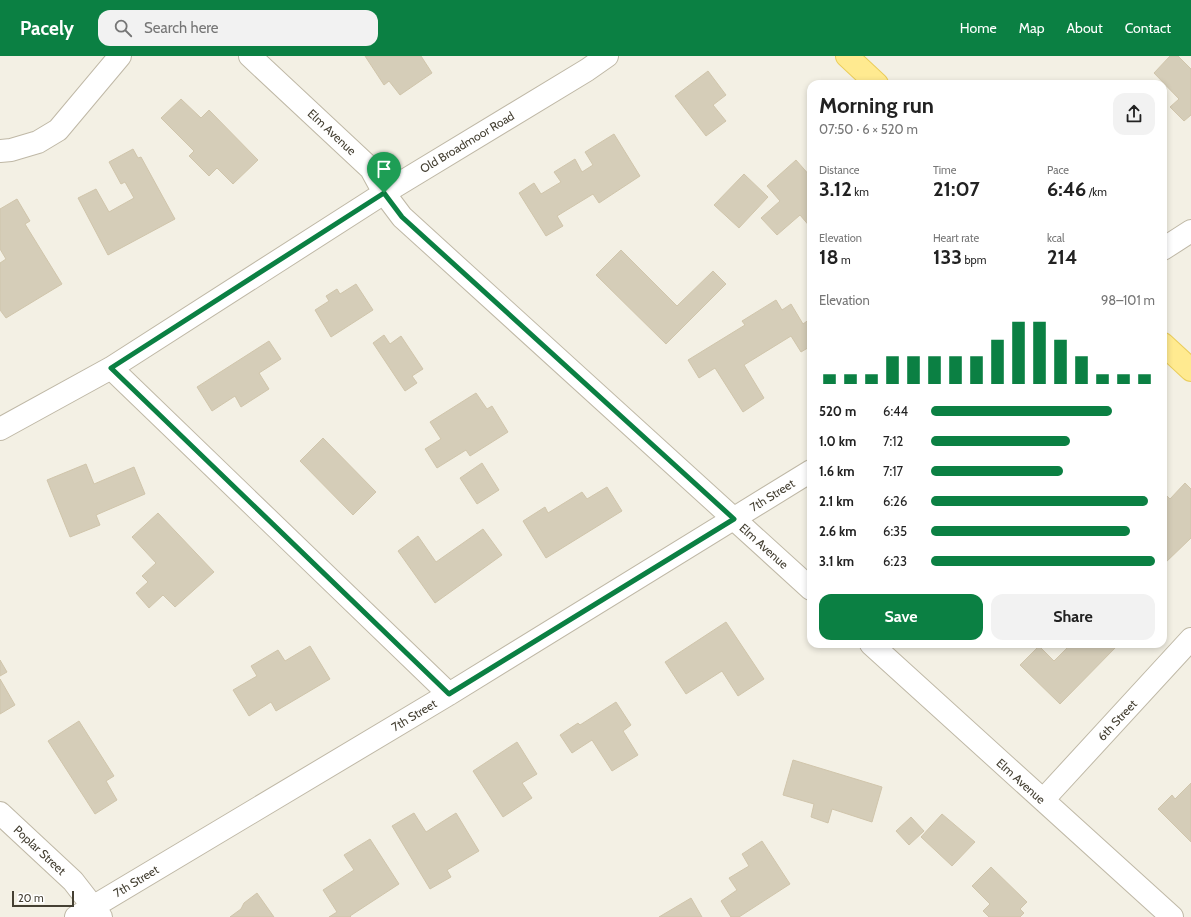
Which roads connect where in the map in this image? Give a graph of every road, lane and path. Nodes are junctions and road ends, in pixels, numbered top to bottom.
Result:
1 (120, 56) edge
2 (250, 56) edge
3 (607, 56) edge
4 (847, 56) edge
5 (873, 80) edge
6 (0, 151) edge
7 (384, 193) junction
8 (1191, 231) edge
9 (1167, 246) edge
10 (1167, 348) edge
11 (111, 368) junction
12 (1191, 370) edge
13 (0, 429) edge
14 (807, 473) edge
15 (734, 519) junction
16 (807, 585) edge
17 (1191, 640) edge
18 (875, 648) edge
19 (449, 694) junction
20 (1043, 800) junction
21 (0, 813) edge
22 (90, 913) edge
23 (1172, 917) edge

1 - 6 street
2 - 7 street, Elm Avenue
3 - 7 street, Old Broadmoor Road
4 - 5 main road
7 - 11 street, Old Broadmoor Road
7 - 15 street, Elm Avenue
8 - 9 street
10 - 12 main road
11 - 13 street, Old Broadmoor Road
11 - 19 street
14 - 15 street, 7th Street
15 - 16 street, Elm Avenue
15 - 19 street, 7th Street
17 - 20 street, 6th Street
18 - 20 street, Elm Avenue
19 - 22 street, 7th Street
20 - 23 street, Elm Avenue
21 - 22 street, Poplar Street

